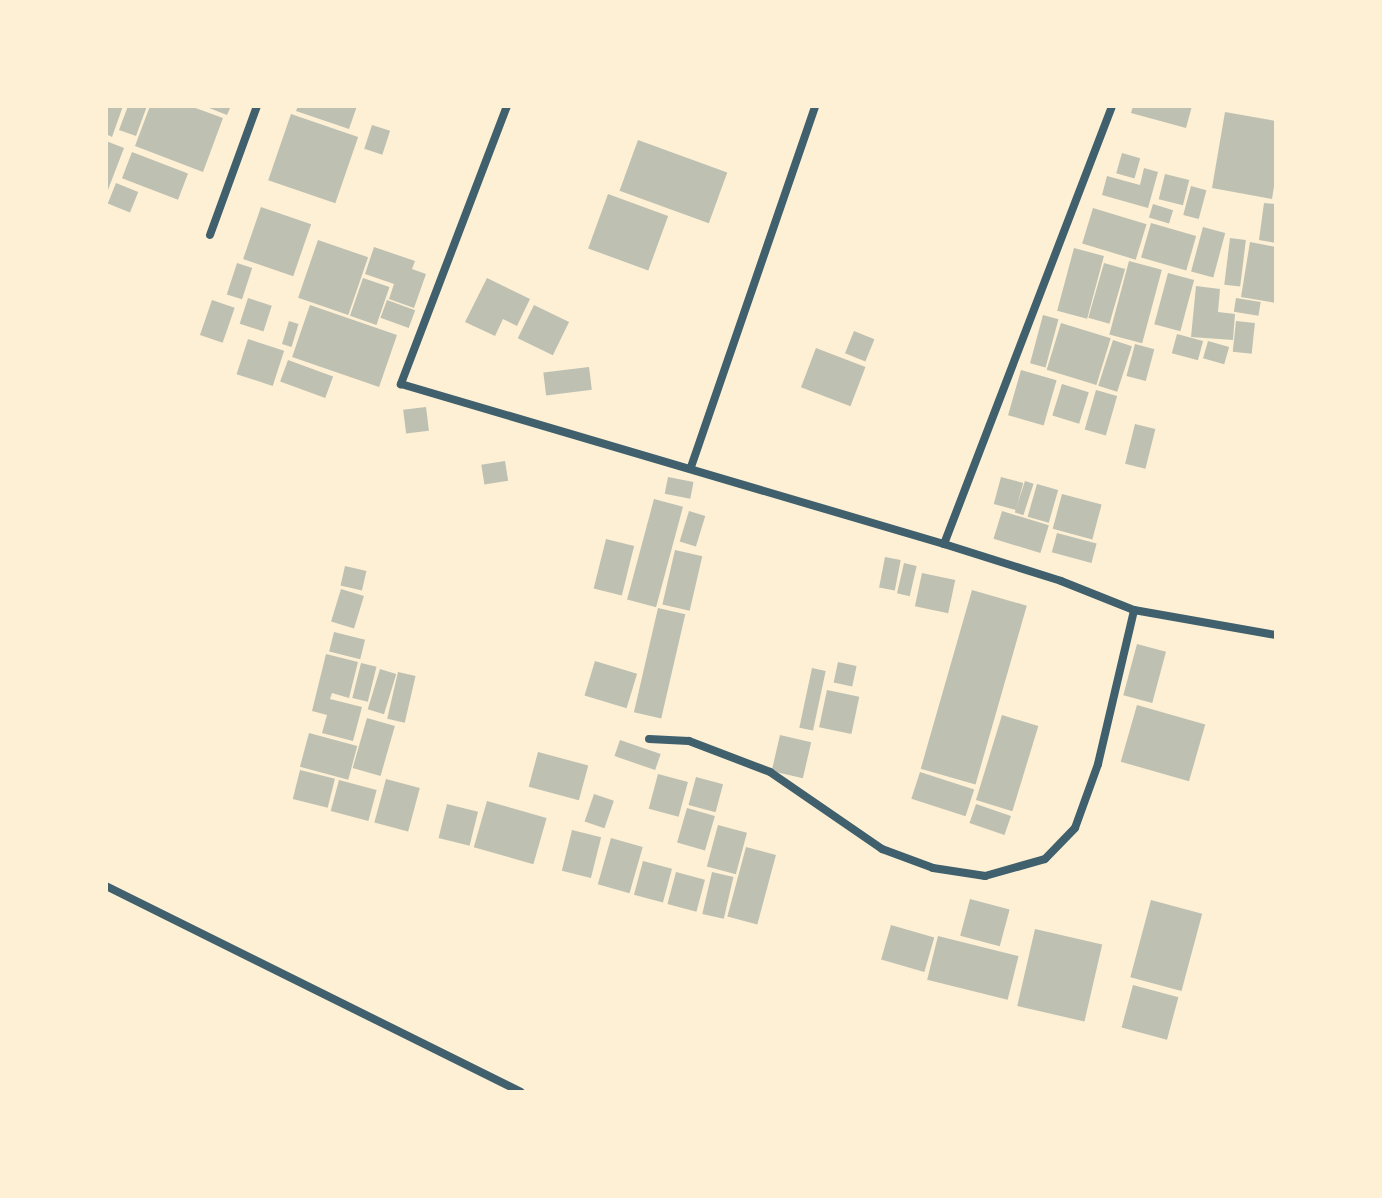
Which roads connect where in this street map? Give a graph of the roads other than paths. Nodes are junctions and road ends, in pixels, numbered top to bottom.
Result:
1 (257, 106) edge
2 (507, 106) edge
3 (815, 106) edge
4 (1112, 106) edge
5 (210, 235) dead end
6 (691, 467) junction
7 (944, 544) junction
8 (1134, 610) junction
9 (1276, 635) edge
10 (649, 739) dead end
11 (106, 886) edge
12 (521, 1092) edge

1 - 5 street
2 - 6 street
3 - 6 street
4 - 7 street
6 - 7 street
7 - 8 street
8 - 9 street
8 - 10 street
11 - 12 street

